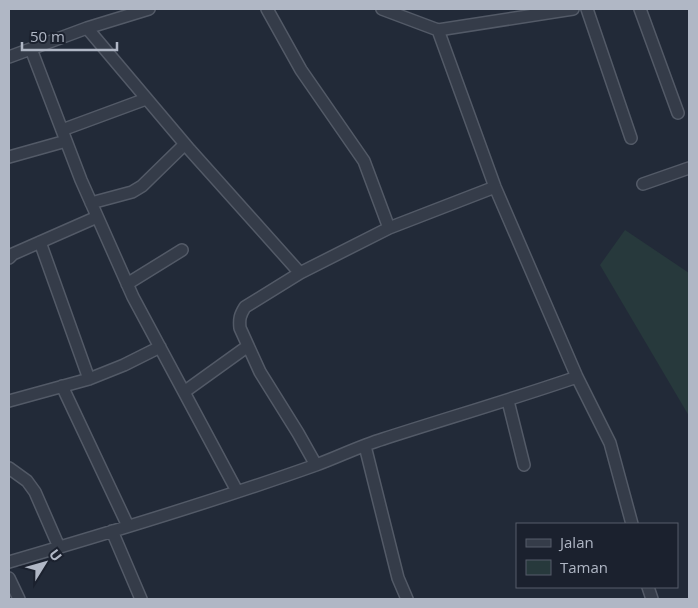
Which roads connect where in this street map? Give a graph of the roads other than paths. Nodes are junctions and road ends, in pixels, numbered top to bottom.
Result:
1 (149, 9) edge
2 (267, 9) edge
3 (382, 9) edge
4 (573, 9) edge
5 (587, 9) edge
6 (640, 9) edge
7 (87, 28) junction
8 (438, 30) junction
9 (31, 49) junction
10 (9, 57) edge
11 (146, 99) junction
12 (678, 112) dead end
13 (64, 135) junction
14 (631, 138) dead end
15 (186, 144) junction
16 (9, 157) edge
17 (689, 168) edge
18 (643, 184) dead end
19 (495, 187) junction
20 (91, 203) junction
21 (97, 217) junction
22 (389, 228) junction
23 (40, 242) junction
24 (182, 250) dead end
25 (9, 258) edge
26 (300, 273) junction
27 (127, 284) junction
28 (248, 346) junction
29 (160, 347) junction
30 (578, 377) junction
31 (89, 378) junction
32 (62, 386) junction
33 (184, 392) junction
34 (9, 401) edge
35 (508, 401) junction
36 (365, 446) junction
37 (316, 465) junction
38 (524, 465) dead end
39 (9, 468) edge
40 (237, 491) junction
41 (632, 523) edge
42 (128, 526) junction
43 (112, 531) junction
44 (60, 547) junction
45 (9, 562) edge
46 (9, 578) edge
47 (19, 599) edge
48 (141, 599) edge
49 (407, 599) edge

1 - 7 street
2 - 22 street
3 - 8 street
4 - 8 street
5 - 14 street
6 - 12 street
7 - 9 street
7 - 11 street
8 - 19 street
9 - 10 street
9 - 13 street
11 - 13 street
11 - 15 street
13 - 16 street
13 - 20 street
15 - 20 street
15 - 26 street
17 - 18 street
19 - 22 street
19 - 30 street
20 - 21 street
21 - 23 street
21 - 27 street
22 - 26 street
23 - 25 street
23 - 31 street
24 - 27 street
26 - 28 street
27 - 29 street
28 - 33 street
28 - 37 street
29 - 31 street
29 - 33 street
30 - 35 street
30 - 41 street
31 - 32 street
32 - 34 street
32 - 42 street
33 - 40 street
35 - 36 street
35 - 38 street
36 - 37 street
36 - 49 street
37 - 40 street
39 - 44 street
40 - 42 street
42 - 43 street
43 - 44 street
43 - 48 street
44 - 45 street
46 - 47 street

